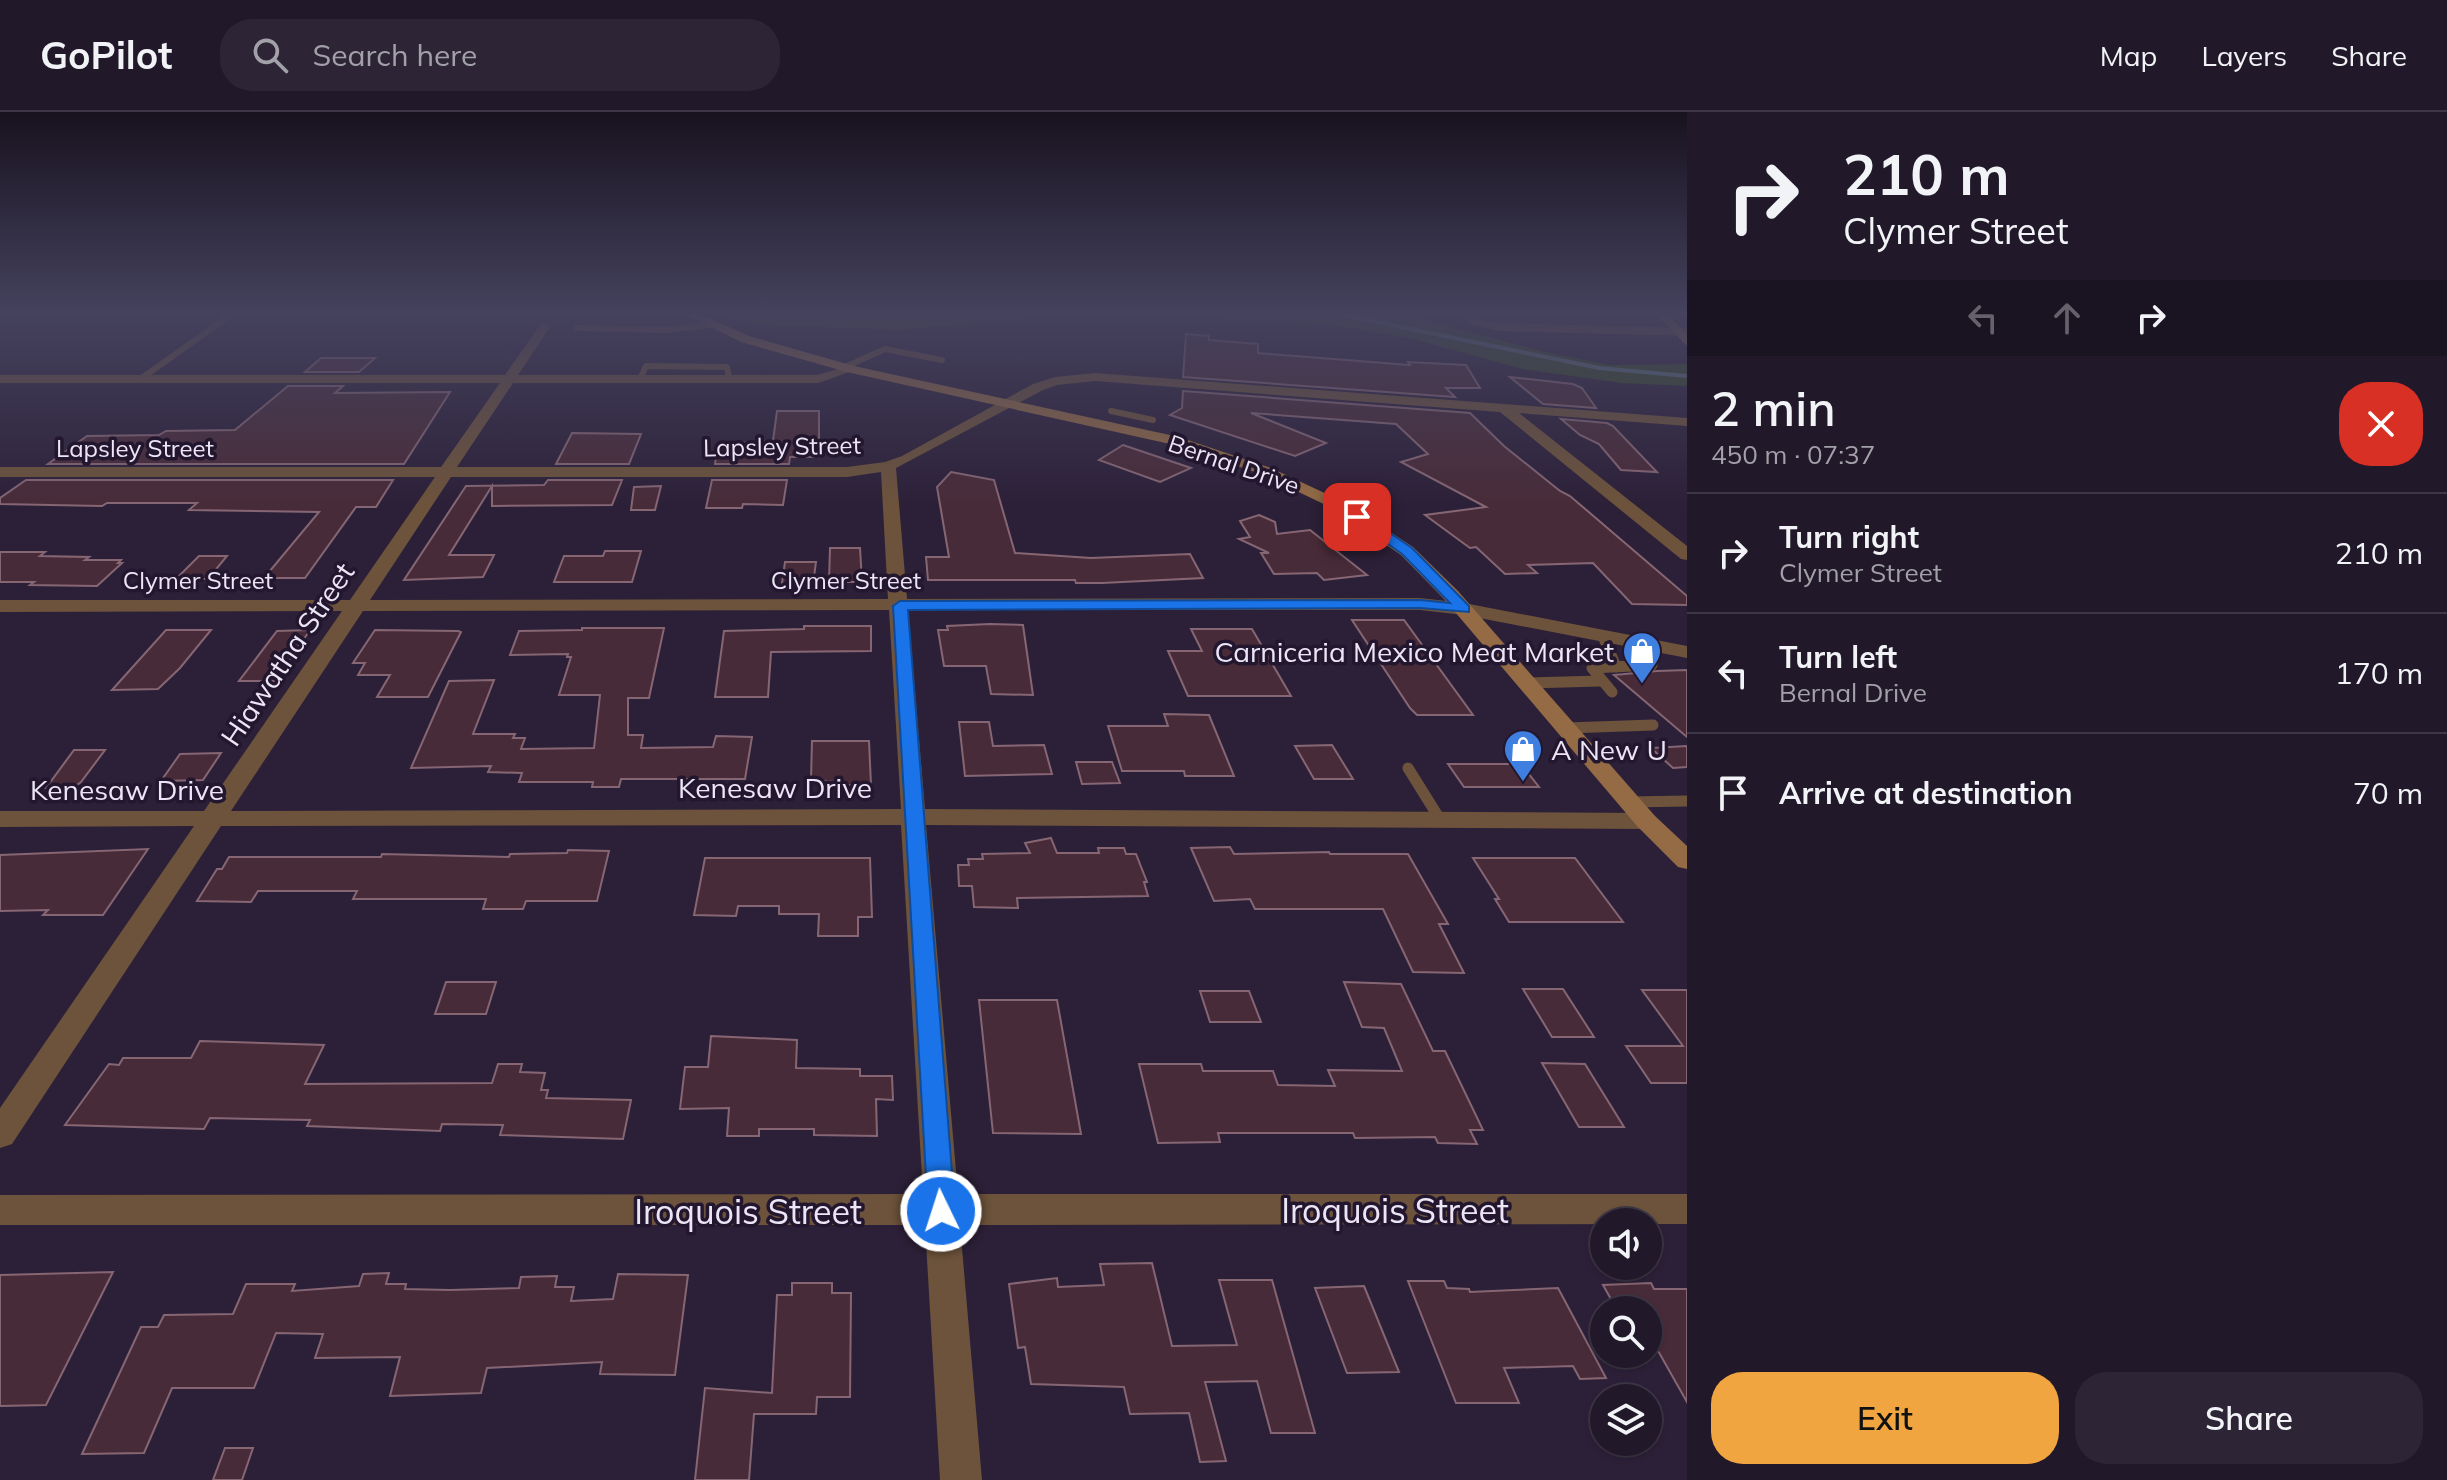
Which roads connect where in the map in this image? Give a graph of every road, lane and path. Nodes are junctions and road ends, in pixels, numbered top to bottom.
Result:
1 (142, 378) edge
2 (821, 378) edge
3 (894, 378) edge
4 (0, 379) edge
5 (510, 379) junction
6 (139, 380) junction
7 (1009, 403) junction
8 (1504, 408) junction
9 (1111, 411) dead end
10 (1153, 420) dead end
11 (1687, 422) edge
12 (1131, 423) junction
13 (888, 466) junction
14 (449, 471) junction
15 (0, 472) edge
16 (1687, 555) edge
17 (0, 606) edge
18 (354, 606) junction
19 (900, 606) junction
20 (1464, 609) junction
21 (1603, 636) junction
22 (1687, 652) edge
23 (1652, 665) dead end
24 (1616, 667) junction
25 (1601, 681) junction
26 (1528, 683) junction
27 (1612, 692) dead end
28 (1653, 725) dead end
29 (1567, 728) junction
30 (1408, 768) dead end
31 (1687, 801) edge
32 (1638, 812) junction
33 (915, 817) junction
34 (0, 819) edge
35 (211, 820) junction
36 (1441, 821) junction
37 (1687, 861) edge
38 (0, 1134) edge
39 (1687, 1209) edge
40 (0, 1210) edge
41 (941, 1211) junction
42 (961, 1480) edge

1 - 6 lane
2 - 5 street
3 - 7 street, Bernal Drive
4 - 6 street
5 - 6 street
5 - 14 street, Hiawatha Street
7 - 8 street, Lapsley Street
7 - 12 street, Bernal Drive
7 - 13 street, Lapsley Street
8 - 11 street, Lapsley Street
8 - 16 street
9 - 12 lane
10 - 12 lane
12 - 20 street, Bernal Drive
13 - 14 street, Lapsley Street
13 - 19 street
14 - 15 street, Lapsley Street
14 - 18 street, Hiawatha Street
17 - 18 street, Clymer Street
18 - 19 street, Clymer Street
18 - 35 street, Hiawatha Street
19 - 20 street, Clymer Street
19 - 33 street
20 - 21 street, Clymer Street
20 - 26 street, Bernal Drive
21 - 22 street, Clymer Street
21 - 24 lane
23 - 24 lane
24 - 25 lane
25 - 26 lane
25 - 27 lane
26 - 29 street, Bernal Drive
28 - 29 lane
29 - 32 street, Bernal Drive
30 - 36 lane
31 - 32 lane
32 - 36 street, Kenesaw Drive
32 - 37 street, Bernal Drive
33 - 35 street, Kenesaw Drive
33 - 36 street, Kenesaw Drive
33 - 41 street
34 - 35 street, Kenesaw Drive
35 - 38 street, Hiawatha Street
39 - 41 street, Iroquois Street
40 - 41 street, Iroquois Street
41 - 42 street

